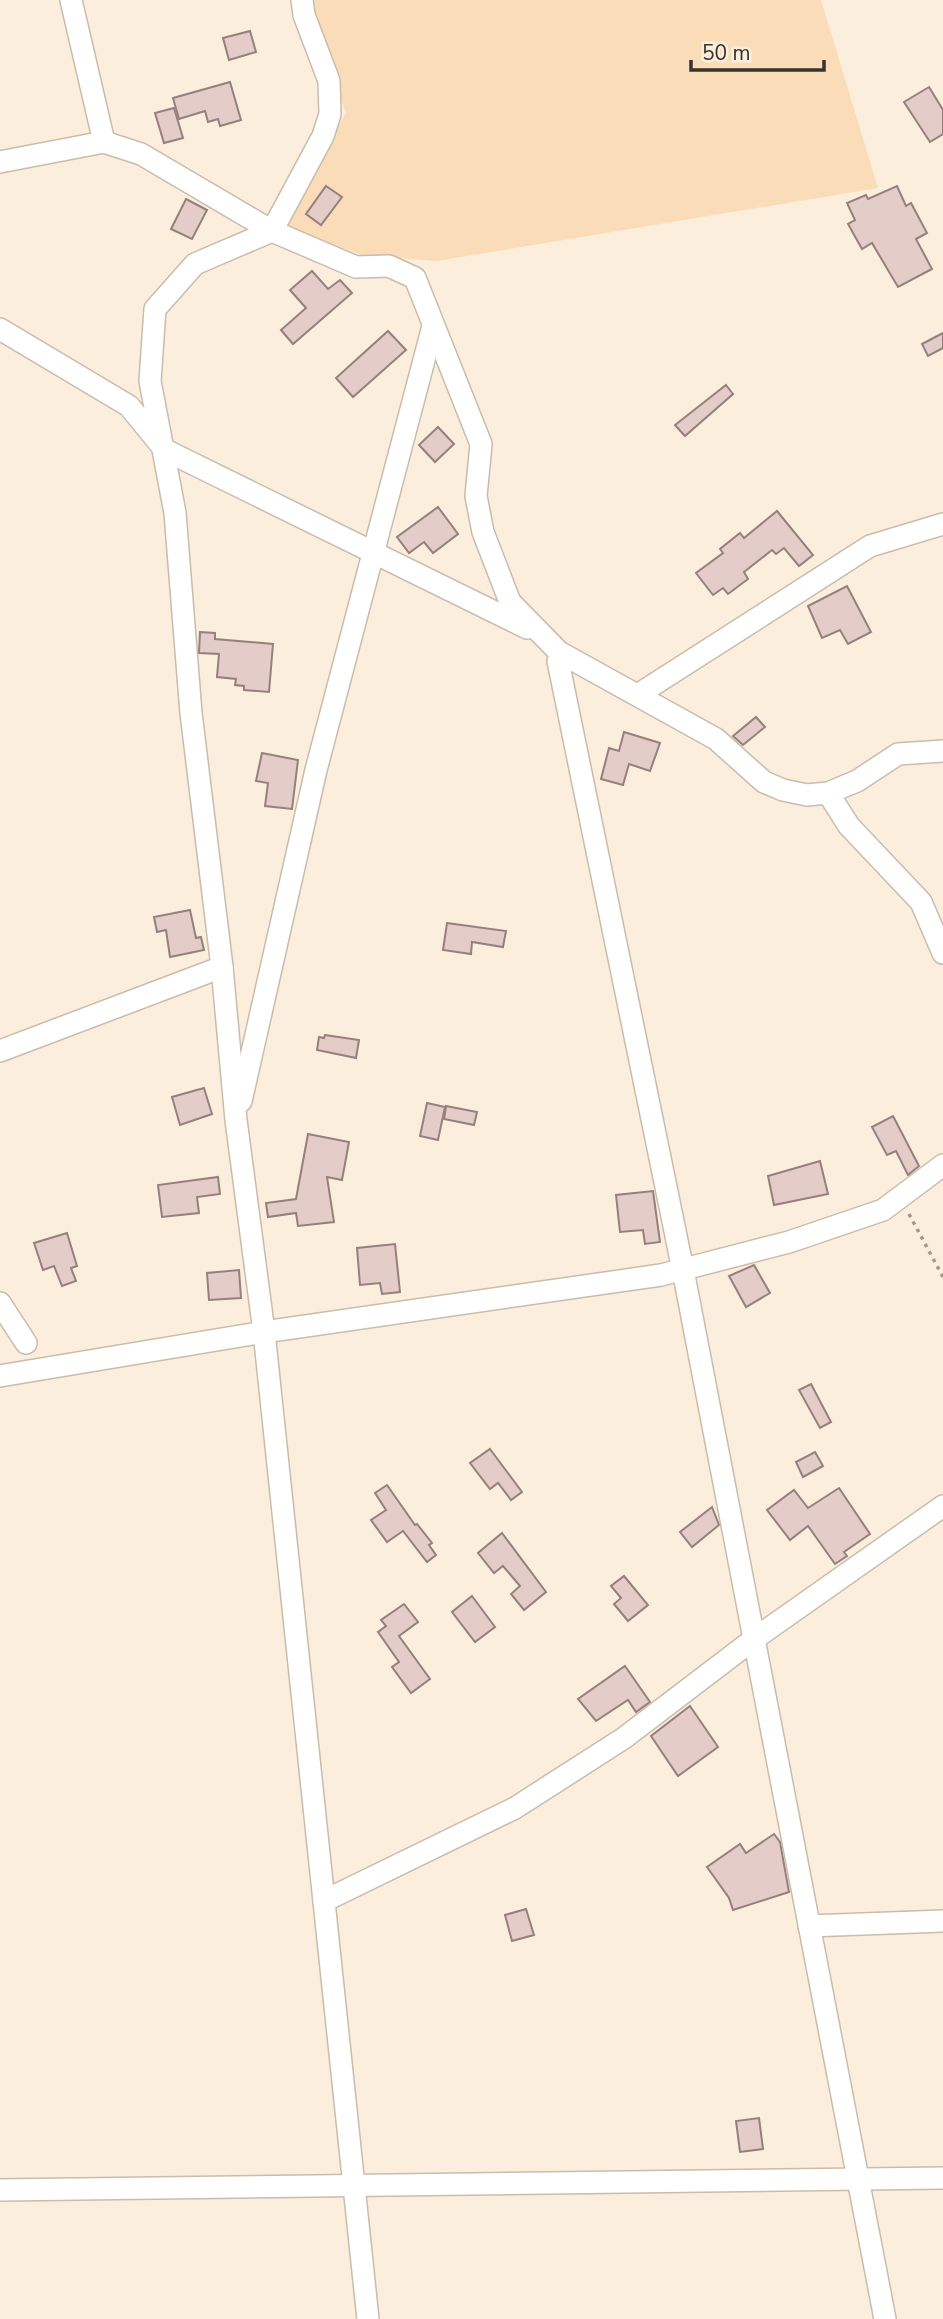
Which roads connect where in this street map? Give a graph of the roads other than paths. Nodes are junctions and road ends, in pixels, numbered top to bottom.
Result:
1 (71, 0) edge
2 (302, 0) edge
3 (104, 142) junction
4 (0, 162) edge
5 (272, 231) junction
6 (433, 326) junction
7 (0, 329) edge
8 (165, 450) junction
9 (943, 524) edge
10 (372, 552) junction
11 (538, 634) junction
12 (558, 661) dead end
13 (639, 694) junction
14 (943, 751) edge
15 (828, 793) junction
16 (943, 953) edge
17 (222, 967) junction
18 (0, 1051) edge
19 (236, 1120) junction
20 (943, 1165) edge
21 (683, 1270) junction
22 (0, 1303) edge
23 (264, 1332) junction
24 (26, 1343) dead end
25 (0, 1376) edge
26 (943, 1506) edge
27 (754, 1639) junction
28 (324, 1901) junction
29 (943, 1922) edge
30 (809, 1926) junction
31 (943, 2178) edge
32 (858, 2180) junction
33 (354, 2185) junction
34 (0, 2190) edge
35 (368, 2319) edge
36 (885, 2319) edge

1 - 3 street
2 - 5 street
3 - 4 street
3 - 5 street
5 - 6 street
5 - 8 street
6 - 10 street
6 - 11 street
7 - 8 street
8 - 10 street
8 - 17 street
9 - 13 street
10 - 11 street
10 - 19 street
11 - 13 street
12 - 21 street
13 - 15 street
14 - 15 street
15 - 16 street
17 - 18 street
17 - 19 street
19 - 23 street
20 - 21 street
21 - 23 street
21 - 27 street
22 - 24 street
23 - 25 street
23 - 28 street
26 - 27 street
27 - 28 street
27 - 30 street
28 - 33 street
29 - 30 street
30 - 32 street
31 - 32 street
32 - 33 street
32 - 36 street
33 - 34 street
33 - 35 street

